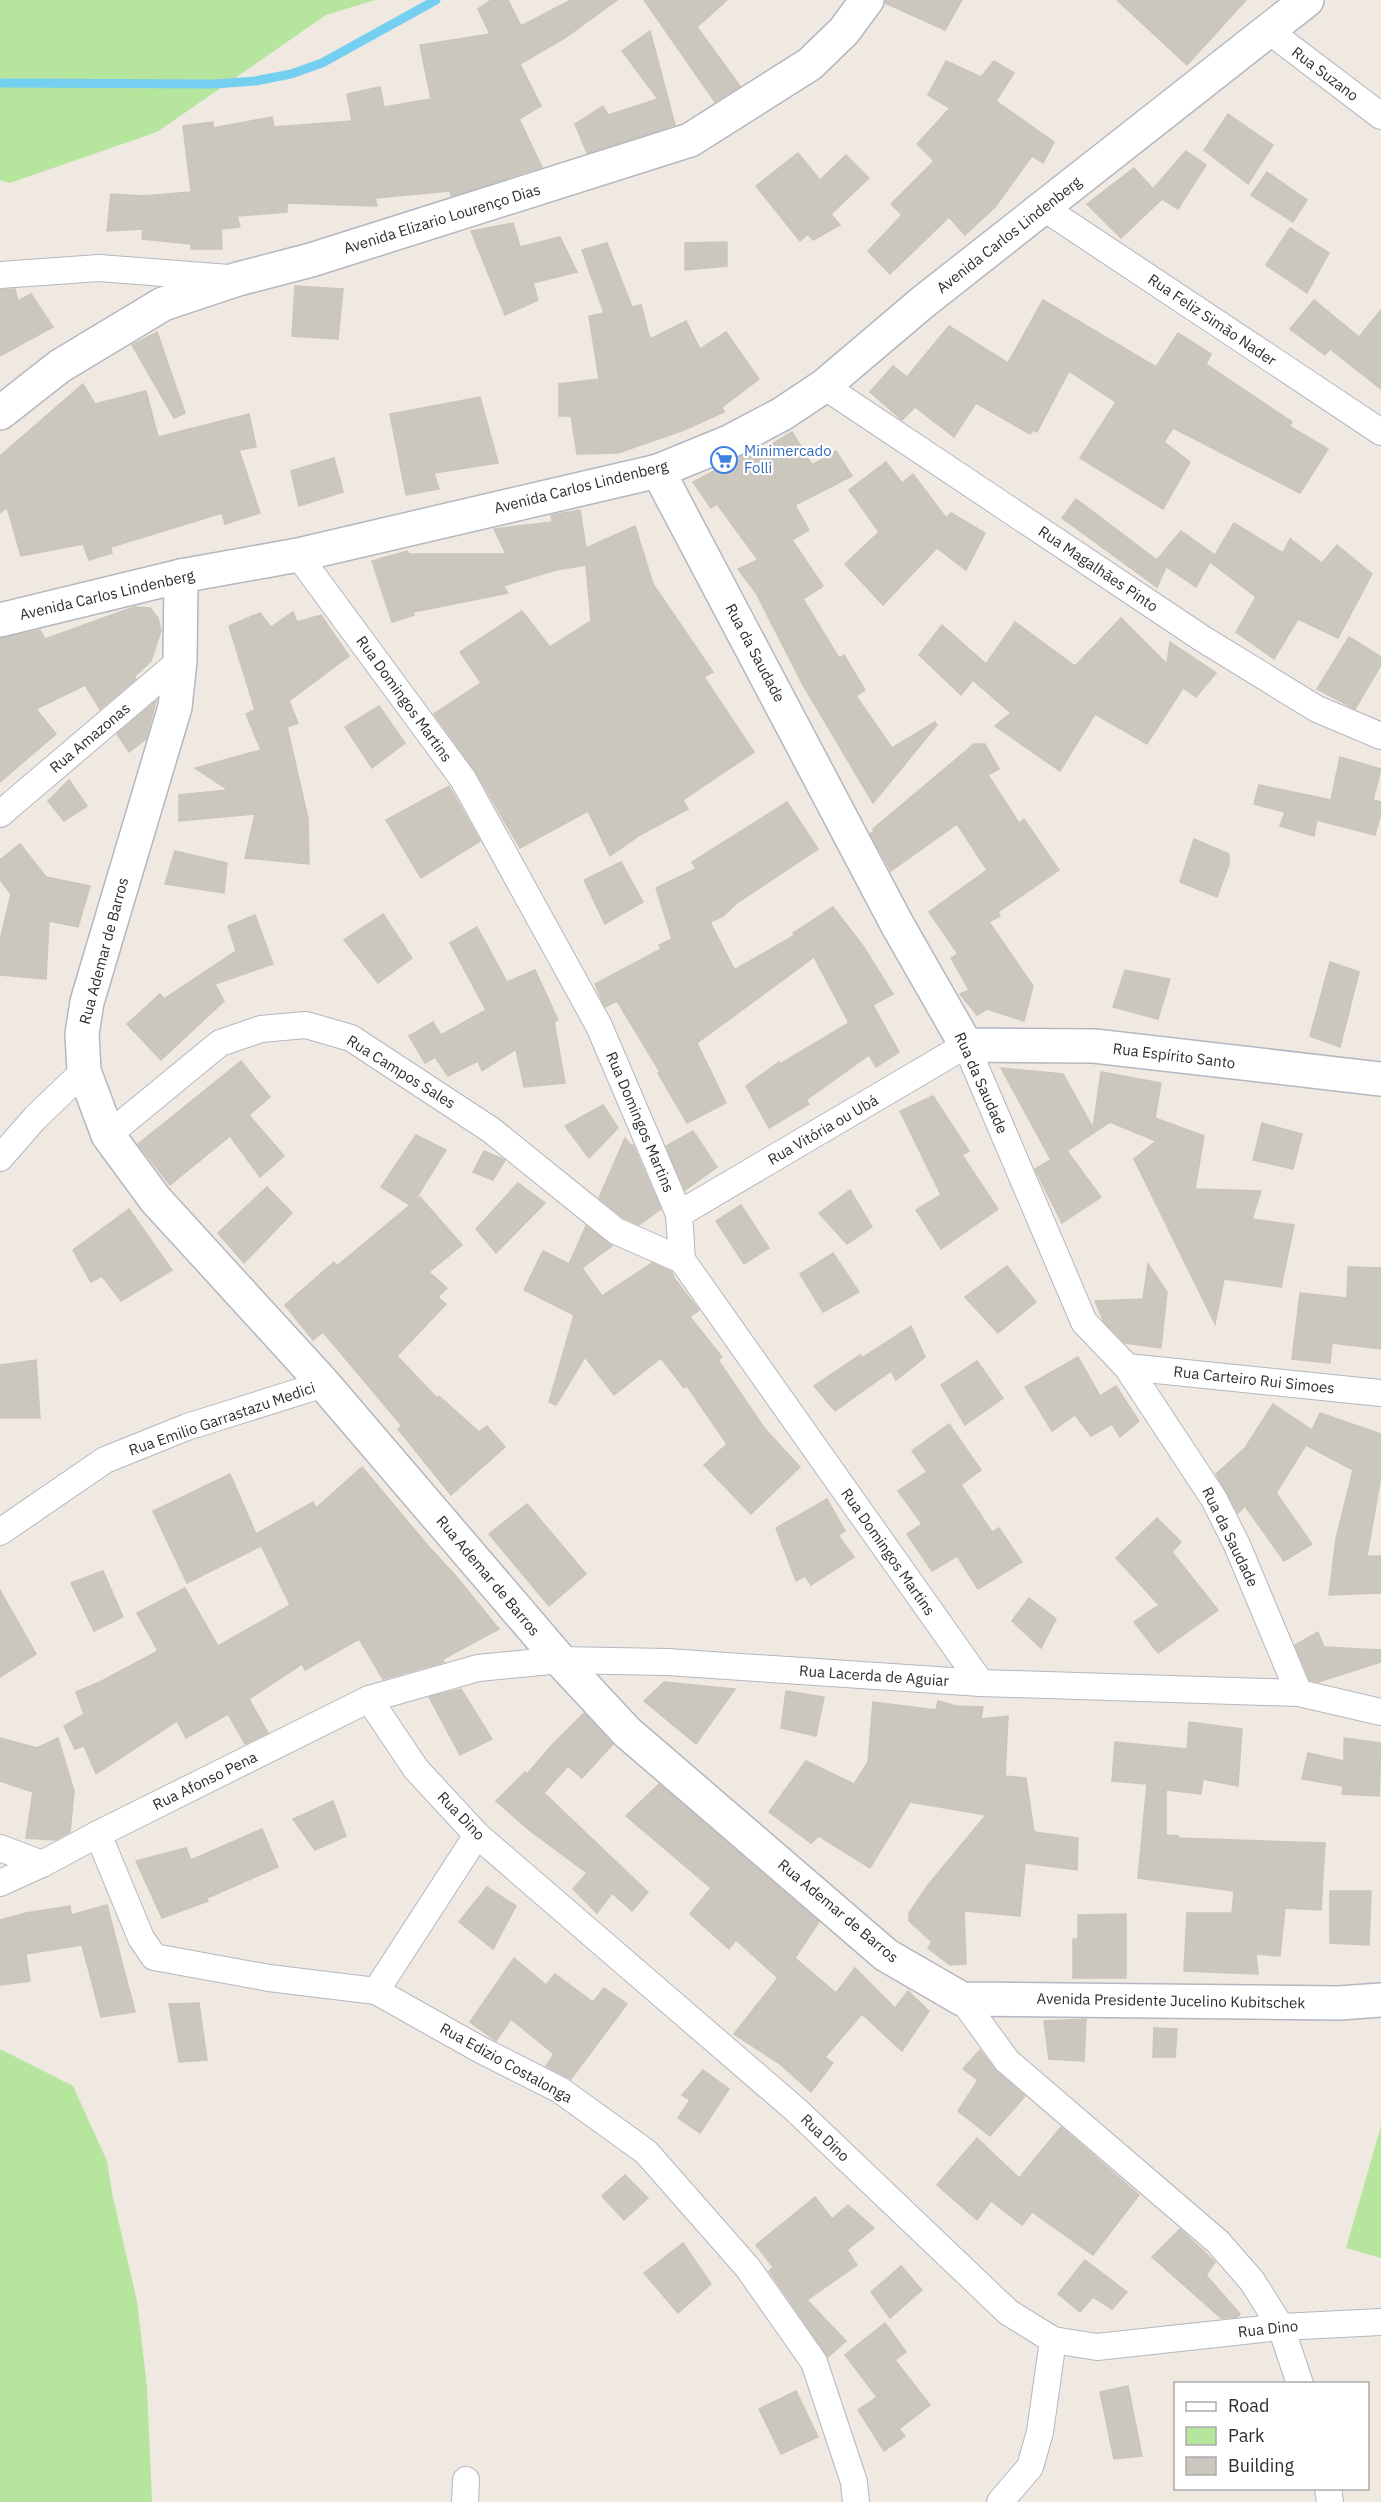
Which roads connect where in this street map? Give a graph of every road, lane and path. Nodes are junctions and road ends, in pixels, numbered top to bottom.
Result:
1 (867, 0) edge
2 (1307, 0) edge
3 (1269, 31) junction
4 (1381, 116) edge
5 (1044, 208) junction
6 (0, 275) edge
7 (238, 279) junction
8 (824, 386) junction
9 (0, 413) edge
10 (1381, 432) edge
11 (658, 471) junction
12 (298, 555) junction
13 (181, 576) junction
14 (0, 620) edge
15 (180, 662) junction
16 (1381, 736) edge
17 (0, 814) edge
18 (966, 1045) junction
19 (84, 1071) junction
20 (1381, 1079) edge
21 (108, 1135) junction
22 (0, 1158) edge
23 (679, 1214) junction
24 (682, 1260) junction
25 (1127, 1367) junction
26 (324, 1384) junction
27 (1381, 1393) edge
28 (0, 1532) edge
29 (560, 1660) junction
30 (981, 1683) junction
31 (1299, 1693) junction
32 (369, 1699) junction
33 (1381, 1712) edge
34 (98, 1834) junction
35 (477, 1835) junction
36 (0, 1848) edge
37 (42, 1864) junction
38 (0, 1883) edge
39 (376, 1991) junction
40 (962, 1999) junction
41 (1381, 2000) edge
42 (1381, 2322) edge
43 (1281, 2327) junction
44 (1053, 2340) junction
45 (1299, 2382) edge
46 (856, 2502) edge
47 (1000, 2502) edge

1 - 7 street, Avenida Elizario Lourenço Dias
2 - 3 street, Avenida Carlos Lindenberg
3 - 4 street, Rua Suzano
3 - 5 street, Avenida Carlos Lindenberg
5 - 8 street, Avenida Carlos Lindenberg
5 - 10 street, Rua Feliz Simão Nader
6 - 7 street
7 - 9 street, Avenida Elizario Lourenço Dias
8 - 11 street, Avenida Carlos Lindenberg
8 - 16 street, Rua Magalhães Pinto
11 - 12 street, Avenida Carlos Lindenberg
11 - 18 street, Rua da Saudade
12 - 13 street, Avenida Carlos Lindenberg
12 - 23 street, Rua Domingos Martins
13 - 14 street, Avenida Carlos Lindenberg
13 - 15 street, Rua Ademar de Barros
15 - 17 street, Rua Amazonas
15 - 19 street, Rua Ademar de Barros
18 - 20 street, Rua Espírito Santo
18 - 23 street, Rua Vitória ou Ubá
18 - 25 street, Rua da Saudade
19 - 21 street, Rua Ademar de Barros
19 - 22 street
21 - 24 street, Rua Campos Sales
21 - 26 street, Rua Ademar de Barros
23 - 24 street, Rua Domingos Martins
24 - 30 street, Rua Domingos Martins
25 - 27 street, Rua Carteiro Rui Simoes
25 - 31 street, Rua da Saudade
26 - 28 street, Rua Emilio Garrastazu Medici
26 - 29 street, Rua Ademar de Barros
29 - 30 street, Rua Lacerda de Aguiar
29 - 32 street, Rua Lacerda de Aguiar
29 - 40 street, Rua Ademar de Barros
30 - 31 street, Rua Lacerda de Aguiar
31 - 33 street, Rua Lacerda de Aguiar
32 - 34 street, Rua Afonso Pena
32 - 35 street, Rua Dino
34 - 37 street, Rua Afonso Pena
34 - 39 street, Rua Edizio Costalonga
35 - 39 street
35 - 44 street, Rua Dino
36 - 37 street
37 - 38 street, Rua Afonso Pena
39 - 46 street, Rua Edizio Costalonga
40 - 41 street, Avenida Presidente Jucelino Kubitschek
40 - 43 street, Rua Ademar de Barros
42 - 43 street, Rua Dino
43 - 44 street, Rua Dino
43 - 45 street, Rua Ademar de Barros
44 - 47 street

